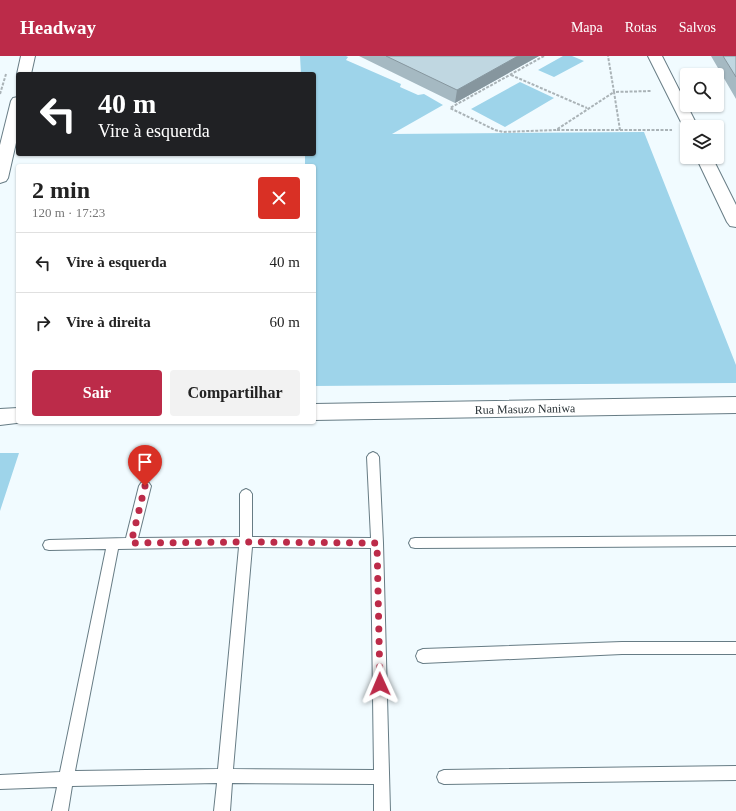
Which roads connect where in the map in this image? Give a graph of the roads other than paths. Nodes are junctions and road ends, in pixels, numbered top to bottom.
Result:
1 (28, 56) edge
2 (656, 56) edge
3 (24, 72) edge
4 (16, 110) edge
5 (687, 120) edge
6 (707, 164) edge
7 (0, 178) edge
8 (736, 222) edge
9 (736, 405) edge
10 (316, 412) edge
11 (0, 416) edge
12 (16, 416) edge
13 (373, 457) dead end
14 (145, 486) dead end
15 (246, 494) dead end
16 (736, 541) edge
17 (246, 542) junction
18 (131, 543) junction
19 (377, 543) junction
20 (415, 543) dead end
21 (49, 545) dead end
22 (113, 545) junction
23 (736, 648) edge
24 (423, 656) dead end
25 (736, 773) edge
26 (224, 776) junction
27 (382, 777) junction
28 (444, 777) dead end
29 (67, 778) junction
30 (0, 782) edge
31 (60, 811) edge
32 (222, 811) edge
33 (382, 811) edge

1 - 3 street
2 - 5 street
4 - 7 street
6 - 8 street
9 - 10 street, Rua Masuzo Naniwa
11 - 12 street
13 - 19 lane
14 - 18 lane
15 - 17 lane
16 - 20 lane
17 - 18 lane
17 - 19 lane
17 - 26 lane
18 - 22 lane
19 - 27 lane
21 - 22 lane
22 - 29 lane
23 - 24 lane
25 - 28 lane
26 - 27 lane
26 - 29 lane
26 - 32 lane
27 - 33 lane
29 - 30 lane
29 - 31 lane

